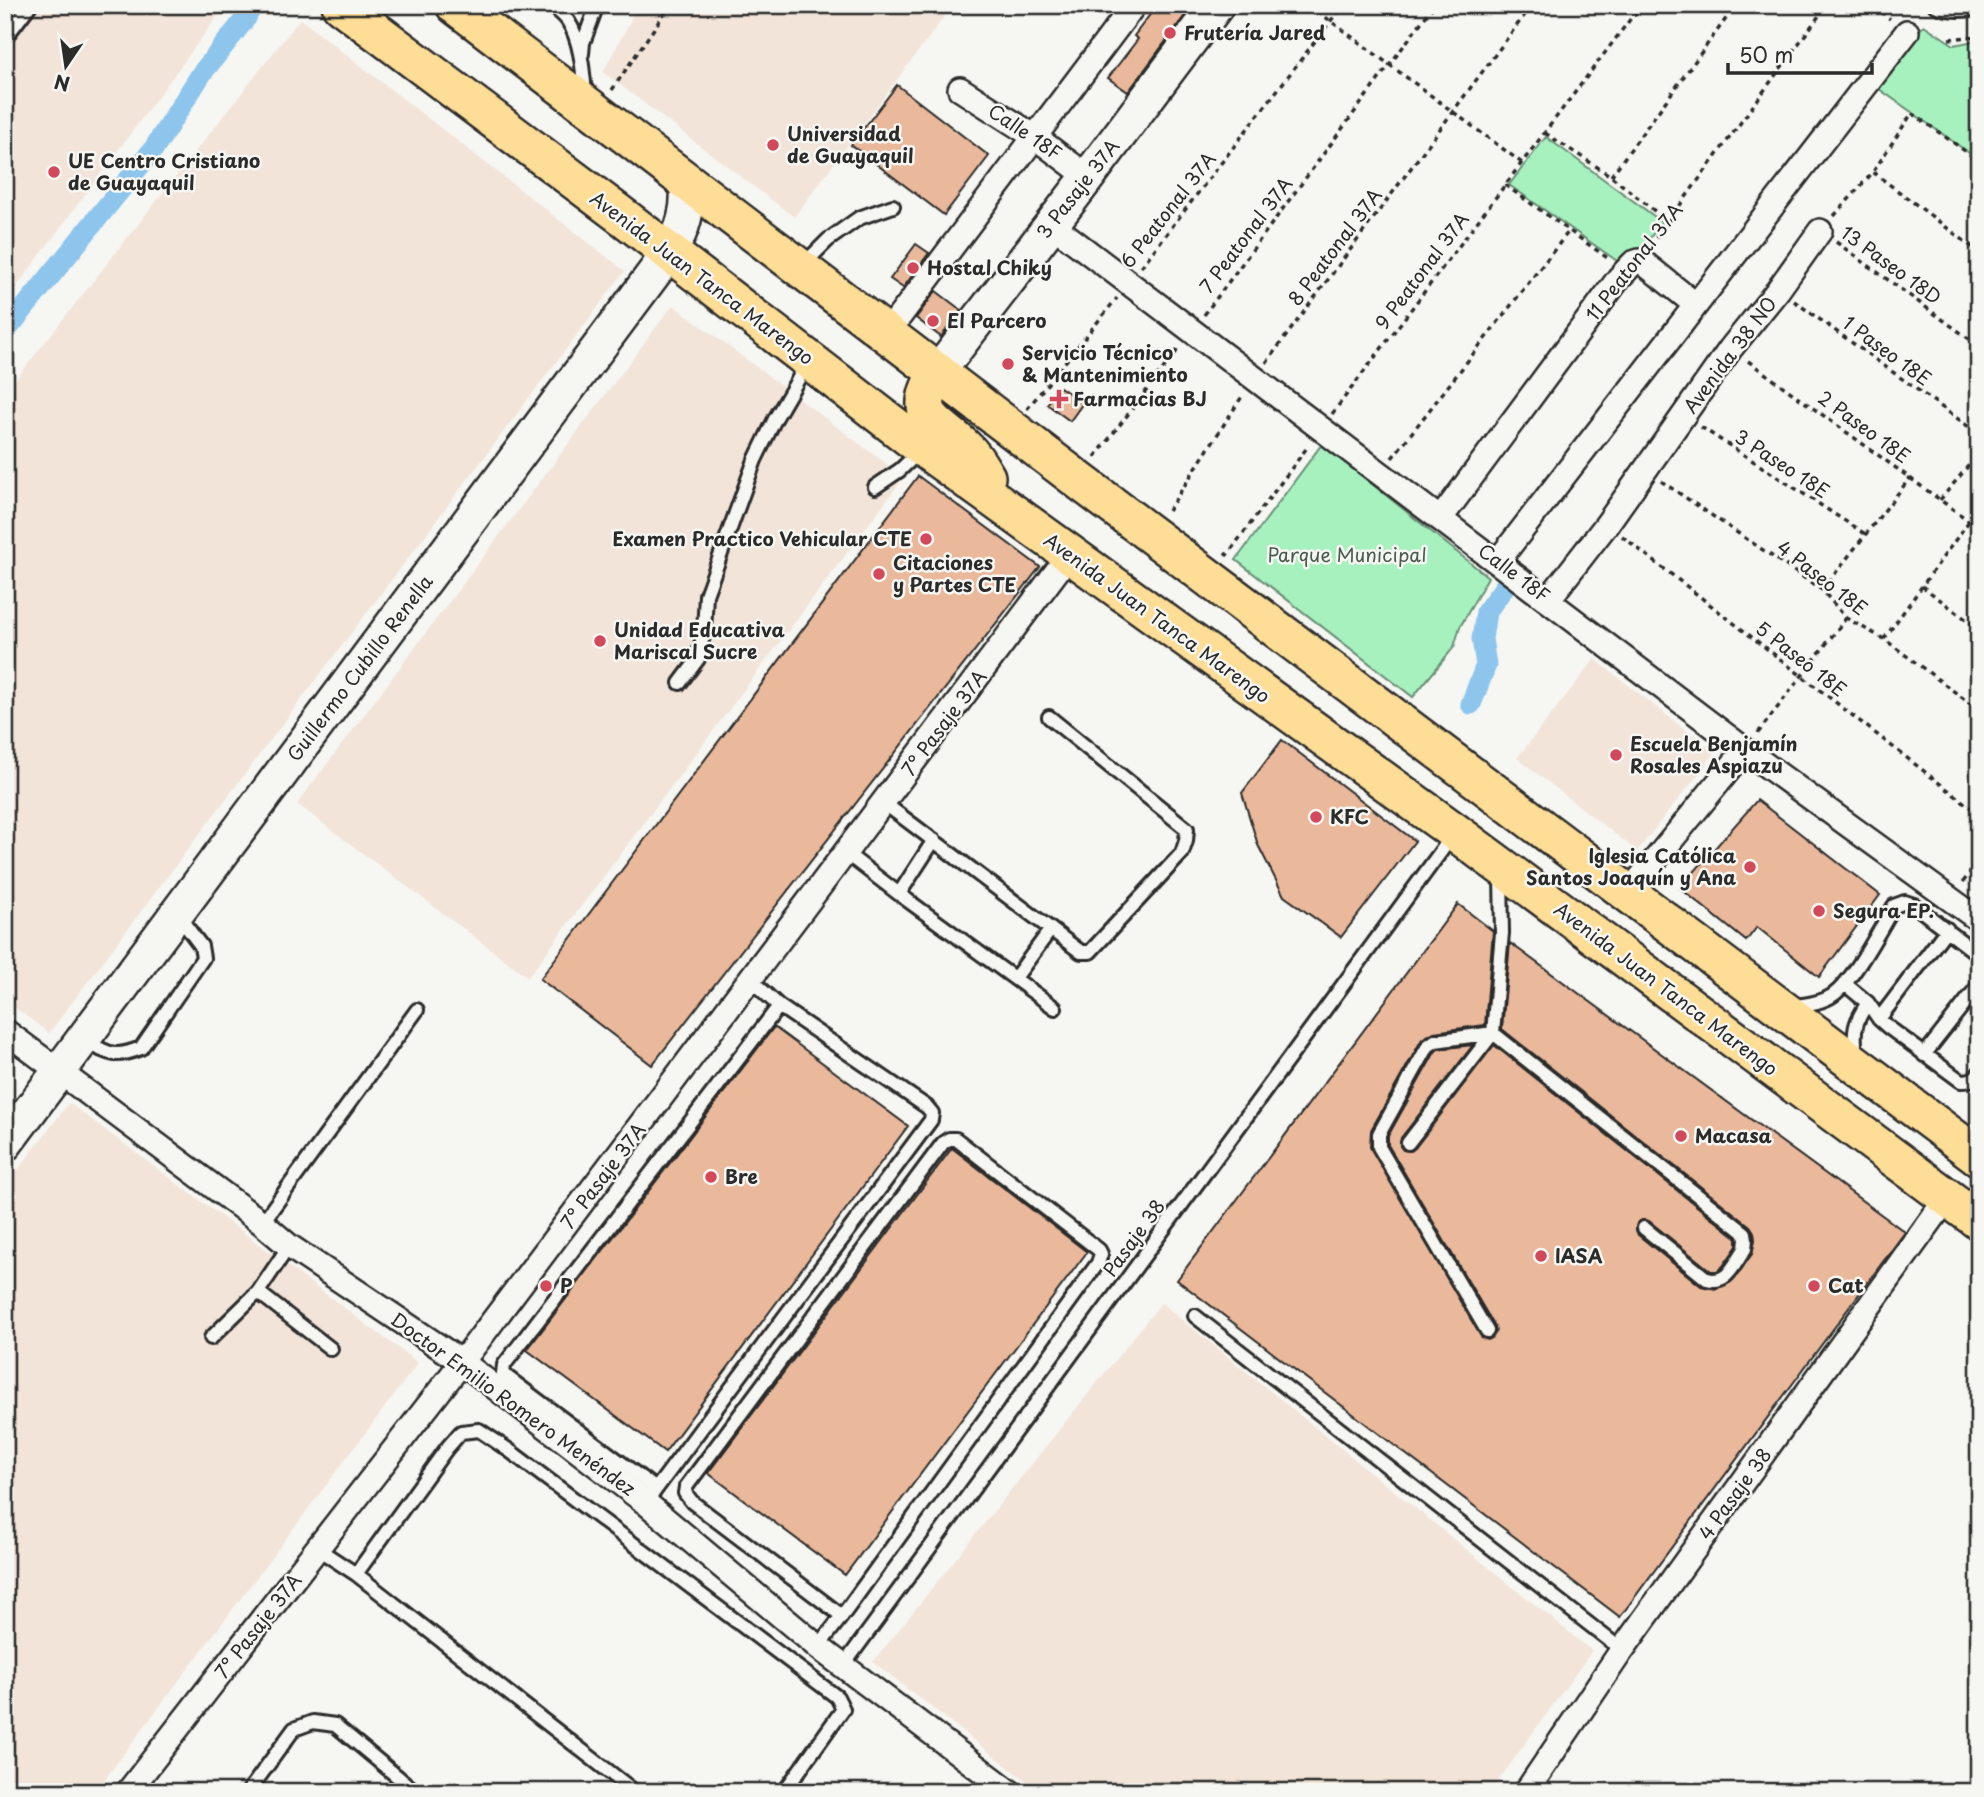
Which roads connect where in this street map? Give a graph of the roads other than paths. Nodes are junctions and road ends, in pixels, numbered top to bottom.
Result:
1 (30, 5) edge
2 (341, 5) edge
3 (455, 5) edge
4 (551, 5) edge
5 (597, 5) edge
6 (1134, 5) edge
7 (1935, 5) edge
8 (1952, 8) edge
9 (1979, 9) edge
10 (1204, 10) edge
11 (1907, 32) dead end
12 (5, 38) edge
13 (582, 61) junction
14 (960, 89) dead end
15 (592, 108) junction
16 (1035, 137) junction
17 (1088, 177) junction
18 (687, 181) junction
19 (893, 206) dead end
20 (1051, 224) junction
21 (1820, 231) road end
22 (669, 253) junction
23 (800, 268) junction
24 (1696, 305) junction
25 (887, 333) junction
26 (809, 360) junction
27 (938, 372) junction
28 (923, 448) junction
29 (875, 487) dead end
30 (1008, 510) junction
31 (1441, 518) junction
32 (1069, 555) junction
33 (1498, 561) junction
34 (1548, 600) junction
35 (680, 683) dead end
36 (1049, 716) dead end
37 (1745, 750) junction
38 (884, 803) junction
39 (1455, 832) junction
40 (934, 841) junction
41 (846, 853) junction
42 (1501, 866) junction
43 (1628, 892) junction
44 (899, 894) junction
45 (177, 913) junction
46 (1979, 920) edge
47 (1051, 929) junction
48 (1947, 929) junction
49 (1979, 955) edge
50 (1015, 978) junction
51 (751, 980) junction
52 (1845, 984) junction
53 (1979, 985) edge
54 (1868, 1003) junction
55 (779, 1006) junction
56 (1782, 1007) junction
57 (1055, 1008) dead end
58 (417, 1010) dead end
59 (1879, 1019) junction
60 (5, 1031) edge
61 (1493, 1033) junction
62 (84, 1039) junction
63 (1924, 1055) junction
64 (1858, 1065) junction
65 (59, 1072) junction
66 (1979, 1073) edge
67 (1409, 1143) dead end
68 (5, 1144) edge
69 (1979, 1157) edge
70 (1947, 1198) junction
71 (1979, 1222) edge
72 (262, 1223) junction
73 (1644, 1228) dead end
74 (289, 1245) junction
75 (258, 1292) junction
76 (1195, 1315) dead end
77 (1487, 1331) dead end
78 (211, 1338) dead end
79 (331, 1349) dead end
80 (463, 1362) junction
81 (651, 1496) junction
82 (318, 1549) junction
83 (356, 1574) junction
84 (842, 1616) junction
85 (818, 1647) junction
86 (1622, 1650) junction
87 (843, 1666) junction
88 (128, 1792) edge
89 (248, 1792) edge
90 (416, 1792) edge
91 (635, 1792) edge
92 (784, 1792) edge
93 (1010, 1792) edge
94 (1526, 1792) edge

1 - 12 lane
2 - 22 main road, Avenida Juan Tanca Marengo
3 - 15 main road
4 - 13 lane
5 - 13 lane
6 - 16 street
7 - 8 lane
8 - 9 lane
10 - 17 street, 3 Pasaje 37A
11 - 24 street
13 - 15 lane
14 - 16 street, Calle 18F
15 - 18 main road
16 - 17 street, Calle 18F
16 - 25 street
17 - 20 street, 3 Pasaje 37A
18 - 22 street, Guillermo Cubillo Renella
18 - 23 main road
19 - 23 lane
20 - 27 street, 3 Pasaje 37A
20 - 31 street, Calle 18F
21 - 34 street, Avenida 38 NO
22 - 26 main road, Avenida Juan Tanca Marengo
22 - 45 street, Guillermo Cubillo Renella
23 - 25 main road
24 - 31 street, 11 Peatonal 37A
24 - 33 street
25 - 27 main road
26 - 28 main road, Avenida Juan Tanca Marengo
26 - 35 lane
27 - 30 main road
27 - 43 main road
28 - 29 lane
28 - 30 main road, Avenida Juan Tanca Marengo
30 - 32 main road, Avenida Juan Tanca Marengo
31 - 33 street, Calle 18F
32 - 38 street, 7° Pasaje 37A
32 - 39 main road, Avenida Juan Tanca Marengo
33 - 34 street, Calle 18F
34 - 37 street, Calle 18F
36 - 47 lane
37 - 43 street
37 - 46 street, Calle 18F
38 - 40 lane
38 - 41 street, 7° Pasaje 37A
39 - 42 main road, Avenida Juan Tanca Marengo
39 - 87 lane, Pasaje 38
40 - 44 lane
40 - 47 lane
41 - 44 lane
41 - 51 street, 7° Pasaje 37A
42 - 61 lane
42 - 70 main road, Avenida Juan Tanca Marengo
43 - 56 main road
44 - 50 lane
45 - 62 street, Guillermo Cubillo Renella
45 - 62 lane
47 - 50 lane
48 - 49 lane
48 - 52 lane
48 - 59 lane
50 - 57 lane
51 - 55 lane
51 - 80 street, 7° Pasaje 37A
52 - 54 lane
52 - 56 lane
53 - 63 lane
54 - 59 lane
54 - 64 lane
55 - 81 lane
55 - 81 lane
56 - 64 main road
58 - 72 lane
59 - 63 lane
60 - 65 street, Doctor Emilio Romero Menéndez
61 - 67 lane
61 - 73 lane
61 - 77 lane
62 - 65 street, Guillermo Cubillo Renella
63 - 66 lane
64 - 69 main road
65 - 68 street, Guillermo Cubillo Renella
65 - 72 street, Doctor Emilio Romero Menéndez
70 - 71 main road, Avenida Juan Tanca Marengo
70 - 86 street, 4 Pasaje 38
72 - 74 street, Doctor Emilio Romero Menéndez
74 - 75 lane
74 - 80 street, Doctor Emilio Romero Menéndez
75 - 78 lane
75 - 79 lane
76 - 86 lane
80 - 81 street, Doctor Emilio Romero Menéndez
80 - 82 street, 7° Pasaje 37A
81 - 85 street, Doctor Emilio Romero Menéndez
82 - 83 lane
82 - 88 street, 7° Pasaje 37A
83 - 91 lane
83 - 92 lane
84 - 84 lane
84 - 85 lane
85 - 87 street, Doctor Emilio Romero Menéndez
86 - 94 street, 4 Pasaje 38
87 - 93 street, Doctor Emilio Romero Menéndez
89 - 90 lane

